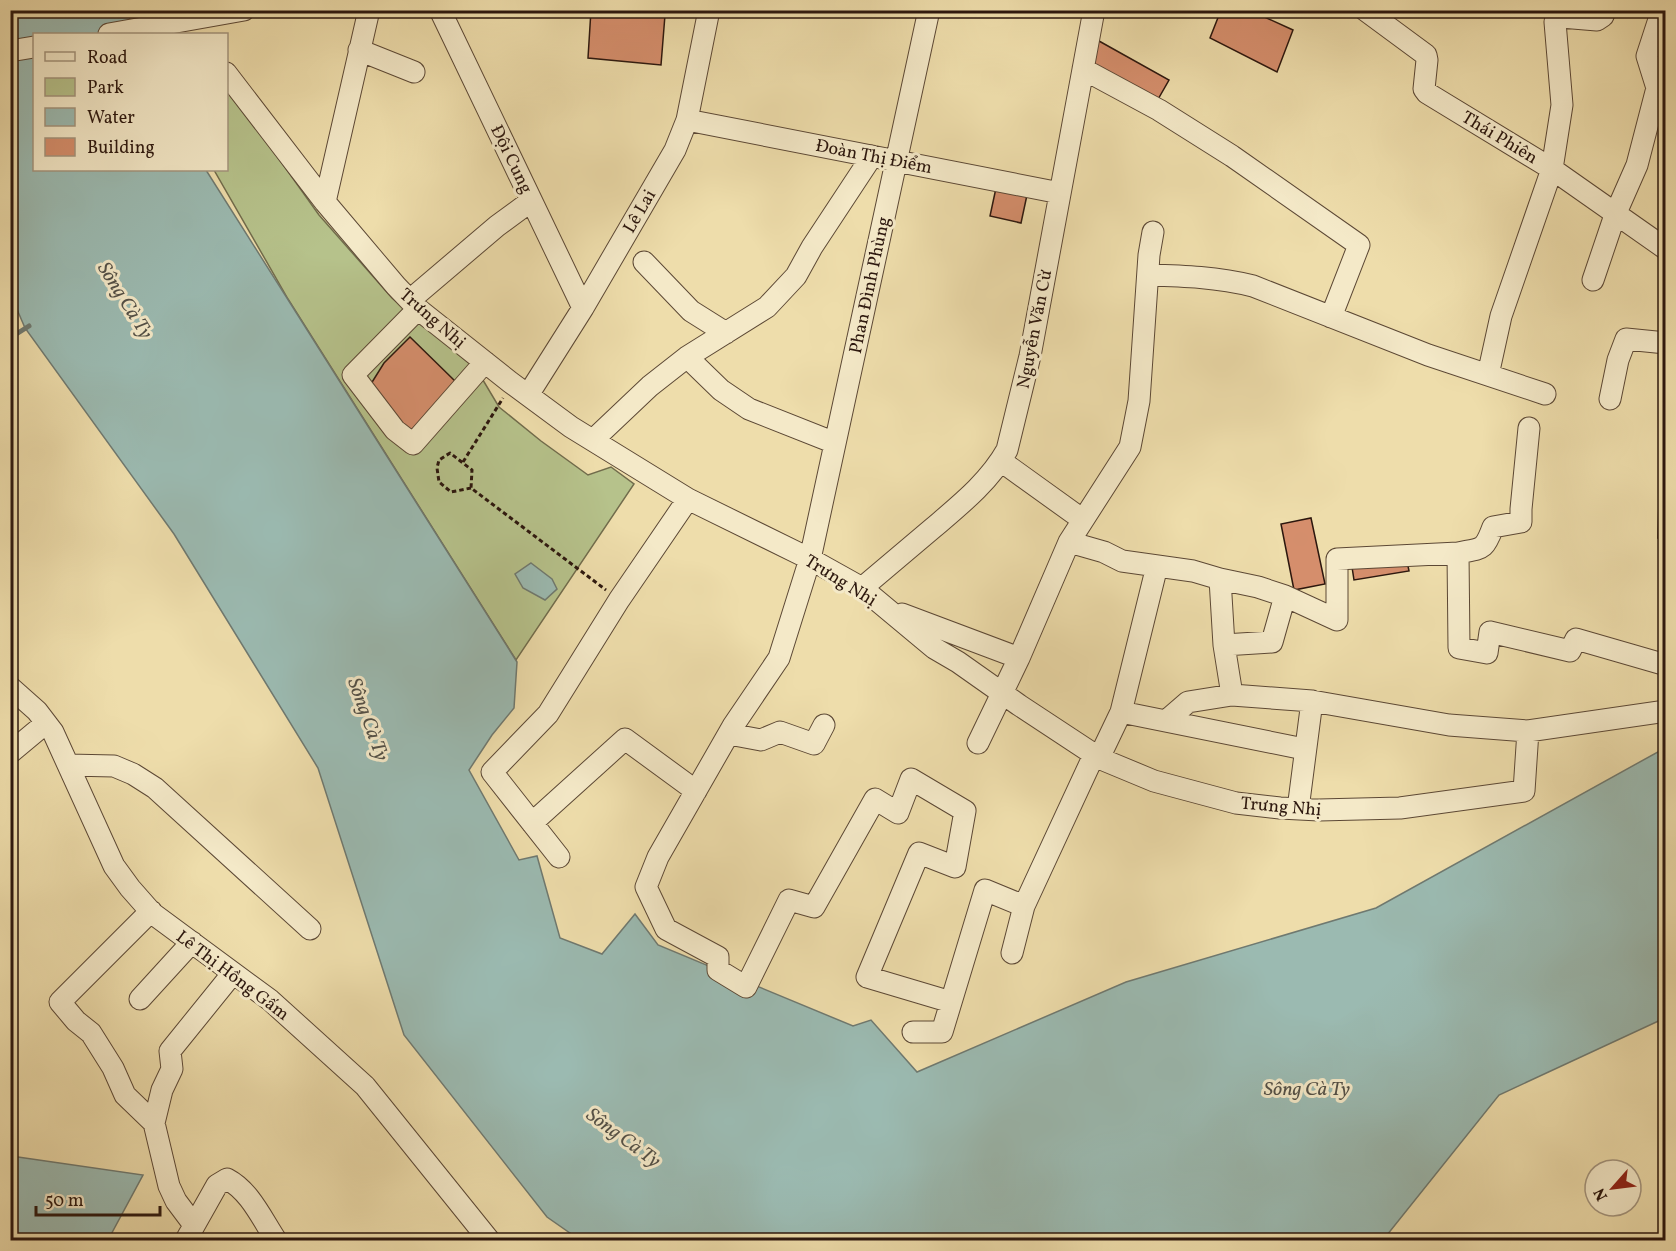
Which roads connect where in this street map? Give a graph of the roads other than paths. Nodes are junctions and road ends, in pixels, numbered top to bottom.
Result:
1 (244, 10) edge
2 (369, 10) edge
3 (440, 10) edge
4 (709, 10) edge
5 (929, 10) edge
6 (1094, 10) edge
7 (1365, 10) edge
8 (1605, 10) edge
9 (1662, 10) edge
10 (1556, 15) edge
11 (189, 22) edge
12 (116, 33) edge
13 (33, 47) edge
14 (359, 50) junction
15 (10, 51) edge
16 (1083, 69) junction
17 (414, 72) dead end
18 (228, 76) edge
19 (687, 120) junction
20 (872, 156) junction
21 (896, 160) junction
22 (1552, 169) junction
23 (1060, 193) junction
24 (531, 201) junction
25 (325, 202) junction
26 (1615, 215) junction
27 (1153, 232) dead end
28 (1665, 249) edge
29 (644, 262) dead end
30 (1148, 275) junction
31 (1593, 280) dead end
32 (414, 304) junction
33 (583, 308) junction
34 (1331, 317) junction
35 (726, 333) junction
36 (1665, 343) edge
37 (687, 357) junction
38 (485, 362) junction
39 (1488, 375) junction
40 (1545, 394) dead end
41 (528, 395) junction
42 (1610, 399) dead end
43 (1529, 428) dead end
44 (593, 441) junction
45 (835, 443) junction
46 (1001, 461) junction
47 (688, 499) junction
48 (1083, 520) junction
49 (1069, 542) junction
50 (1458, 553) junction
51 (810, 559) junction
52 (1157, 566) junction
53 (1220, 579) junction
54 (862, 588) junction
55 (1285, 596) junction
56 (886, 608) junction
57 (1224, 645) junction
58 (1019, 658) junction
59 (1665, 665) edge
60 (10, 687) edge
61 (1002, 693) junction
62 (1232, 695) junction
63 (1312, 701) junction
64 (1665, 711) edge
65 (1121, 712) junction
66 (1166, 721) junction
67 (46, 723) junction
68 (824, 725) dead end
69 (1528, 731) junction
70 (729, 734) junction
71 (978, 743) dead end
72 (1304, 749) junction
73 (10, 753) edge
74 (1097, 756) junction
75 (68, 765) junction
76 (696, 791) junction
77 (1298, 809) junction
78 (532, 823) junction
79 (559, 857) dead end
80 (1024, 906) junction
81 (151, 911) junction
82 (310, 928) dead end
83 (192, 942) junction
84 (1012, 953) dead end
85 (233, 973) junction
86 (140, 999) dead end
87 (951, 1002) junction
88 (913, 1032) dead end
89 (154, 1124) junction
90 (190, 1233) edge
91 (276, 1240) edge
92 (489, 1240) edge

1 - 11 street
2 - 14 street
3 - 24 street, Đội Cung
4 - 19 street, Lê Lai
5 - 21 street, Phan Đình Phùng
6 - 16 street, Nguyễn Văn Cừ
7 - 22 street, Thái Phiên
8 - 10 street
9 - 26 street
10 - 22 street
11 - 12 street
13 - 15 street
14 - 17 street
14 - 25 street
16 - 23 street, Nguyễn Văn Cừ
16 - 34 street
18 - 25 street, Trưng Nhị
19 - 20 street, Đoàn Thị Điểm
19 - 33 street, Lê Lai
20 - 21 street, Đoàn Thị Điểm
20 - 35 street
21 - 23 street, Đoàn Thị Điểm
21 - 45 street, Phan Đình Phùng
22 - 26 street, Thái Phiên
22 - 39 street
23 - 46 street, Nguyễn Văn Cừ
24 - 32 street
24 - 33 street, Đội Cung
25 - 32 street, Trưng Nhị
26 - 28 street, Thái Phiên
26 - 31 street
27 - 30 street
29 - 35 street
30 - 34 street
30 - 48 street
32 - 38 street, Trưng Nhị
32 - 38 street
33 - 41 street, Lê Lai
34 - 39 street
35 - 37 street
36 - 42 street
37 - 44 street
37 - 45 street
38 - 41 street, Trưng Nhị
39 - 40 street
41 - 44 street, Trưng Nhị
43 - 50 street
44 - 47 street, Trưng Nhị
45 - 51 street, Phan Đình Phùng
46 - 48 street
46 - 54 street, Nguyễn Văn Cừ
47 - 51 street, Trưng Nhị
47 - 78 street
48 - 49 street
49 - 52 street
49 - 58 street
50 - 55 street
50 - 59 street
51 - 54 street, Trưng Nhị
51 - 70 street, Phan Đình Phùng
52 - 53 street
52 - 65 street
53 - 55 street
53 - 57 street
54 - 56 street, Trưng Nhị
55 - 57 street
56 - 58 street
56 - 61 street, Trưng Nhị
57 - 62 street
58 - 61 street
60 - 67 street, Lê Thị Hồng Gấm
61 - 71 street
61 - 74 street, Trưng Nhị
62 - 63 street
62 - 66 street
63 - 69 street
63 - 72 street
64 - 69 street
65 - 66 street
65 - 74 street
66 - 72 street
67 - 73 street
67 - 75 street, Lê Thị Hồng Gấm
68 - 70 street
69 - 77 street, Trưng Nhị
70 - 76 street, Phan Đình Phùng
72 - 77 street
74 - 77 street, Trưng Nhị
74 - 80 street
75 - 81 street, Lê Thị Hồng Gấm
75 - 82 street
76 - 78 street
76 - 87 street, Phan Đình Phùng
78 - 79 street
80 - 84 street
80 - 87 street
81 - 83 street, Lê Thị Hồng Gấm
81 - 89 street
83 - 85 street, Lê Thị Hồng Gấm
83 - 86 street
85 - 89 street
85 - 92 street, Lê Thị Hồng Gấm
87 - 88 street
89 - 90 street
90 - 91 street

